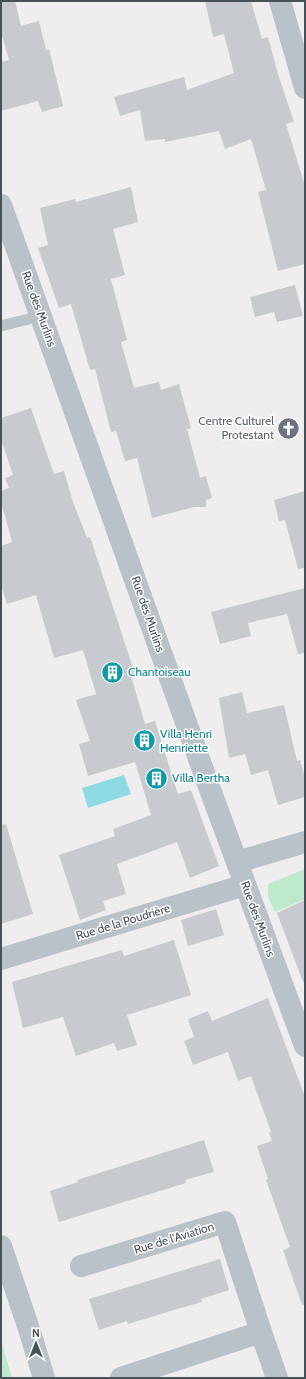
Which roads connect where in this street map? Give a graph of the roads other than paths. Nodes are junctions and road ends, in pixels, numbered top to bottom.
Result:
1 (280, 1) edge
2 (305, 88) edge
3 (1, 205) edge
4 (41, 316) junction
5 (1, 326) edge
6 (305, 842) edge
7 (237, 862) junction
8 (245, 885) junction
9 (1, 959) edge
10 (305, 1046) edge
11 (1, 1246) edge
12 (80, 1266) dead end
13 (261, 1332) junction
14 (44, 1378) edge
15 (121, 1378) edge
16 (277, 1378) edge

1 - 2 street
3 - 4 street, Rue des Murlins
4 - 5 lane
4 - 7 street, Rue des Murlins
6 - 7 street
7 - 8 street, Rue des Murlins
8 - 9 street, Rue de la Poudrière
8 - 10 street, Rue des Murlins
11 - 14 street
12 - 13 street, Rue de l'Aviation
13 - 15 street
13 - 16 street, Rue de l'Aviation

